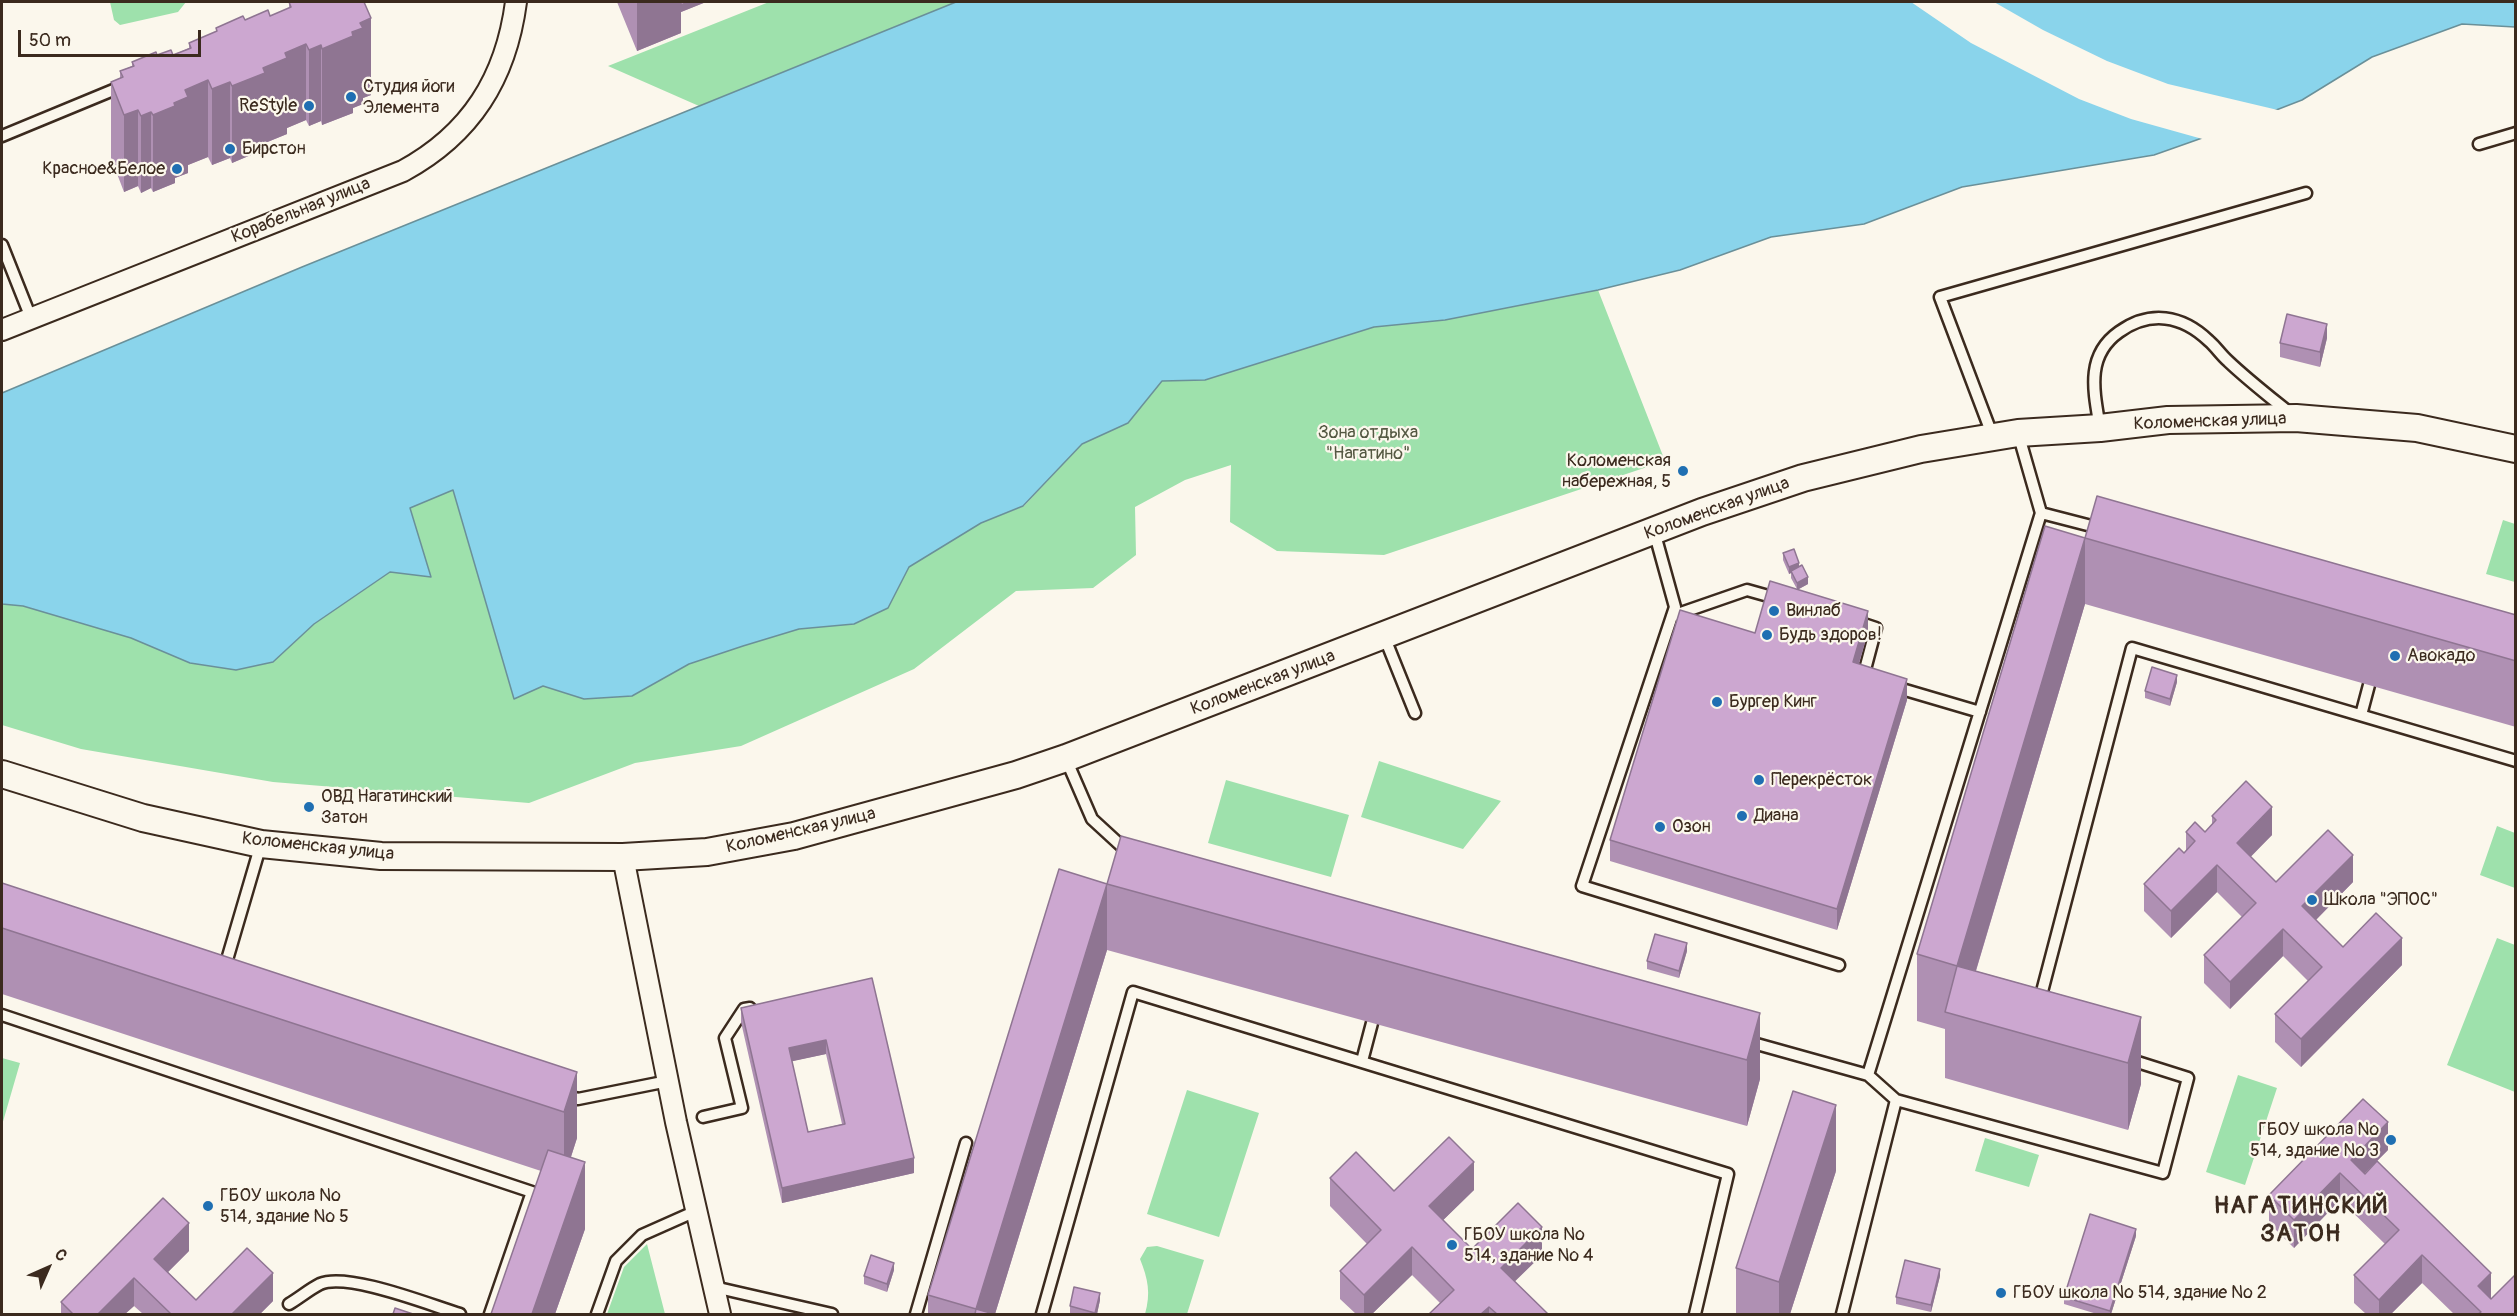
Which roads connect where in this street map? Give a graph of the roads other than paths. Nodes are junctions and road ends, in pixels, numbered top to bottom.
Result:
1 (516, 2) edge
2 (132, 82) edge
3 (2516, 133) edge
4 (2, 136) edge
5 (2479, 144) dead end
6 (2306, 193) dead end
7 (2, 245) edge
8 (32, 318) junction
9 (2, 330) edge
10 (2296, 418) junction
11 (2100, 428) junction
12 (2018, 433) junction
13 (1993, 437) junction
14 (2516, 449) edge
15 (2041, 513) junction
16 (1654, 530) junction
17 (2109, 530) edge
18 (1790, 602) edge
19 (1672, 616) junction
20 (1844, 618) edge
21 (1384, 636) junction
22 (2369, 685) dead end
23 (1980, 712) junction
24 (1415, 713) dead end
25 (2361, 715) junction
26 (1066, 758) junction
27 (2516, 761) edge
28 (2, 774) edge
29 (261, 844) junction
30 (622, 857) junction
31 (1140, 858) edge
32 (1839, 965) dead end
33 (221, 982) edge
34 (766, 1005) edge
35 (2, 1015) edge
36 (2035, 1018) edge
37 (1371, 1023) dead end
38 (1736, 1038) edge
39 (2121, 1057) edge
40 (1362, 1061) junction
41 (1868, 1075) junction
42 (668, 1081) junction
43 (555, 1092) edge
44 (1896, 1100) junction
45 (703, 1117) dead end
46 (966, 1143) dead end
47 (696, 1211) junction
48 (714, 1287) junction
49 (289, 1304) dead end
50 (460, 1314) edge
51 (490, 1314) edge
52 (597, 1314) edge
53 (720, 1314) edge
54 (832, 1314) edge
55 (916, 1314) edge
56 (1042, 1314) edge
57 (1695, 1314) edge
58 (1842, 1314) edge

1 - 8 street, Корабельная улица
2 - 4 lane
3 - 5 lane
6 - 13 lane
7 - 8 lane
8 - 9 street, Корабельная улица
10 - 11 street, Коломенская улица
10 - 11 lane
10 - 14 street, Коломенская улица
11 - 12 street, Коломенская улица
12 - 13 street, Коломенская улица
12 - 15 lane
13 - 16 street, Коломенская улица
15 - 17 lane
15 - 23 lane
16 - 19 lane
16 - 21 street, Коломенская улица
18 - 19 lane
19 - 32 lane
20 - 23 lane
21 - 24 lane
21 - 26 street, Коломенская улица
22 - 25 lane
23 - 41 lane
25 - 27 lane
25 - 36 lane
26 - 30 street, Коломенская улица
26 - 31 lane
28 - 29 street, Коломенская улица
29 - 30 street, Коломенская улица
29 - 33 lane
30 - 42 street
34 - 45 lane
35 - 51 lane
37 - 40 lane
38 - 41 lane
39 - 44 lane
40 - 56 lane
40 - 57 lane
41 - 44 lane
42 - 43 lane
42 - 47 street
44 - 58 lane
46 - 55 lane
47 - 48 street
47 - 52 lane
48 - 53 street
48 - 54 lane
49 - 50 lane

